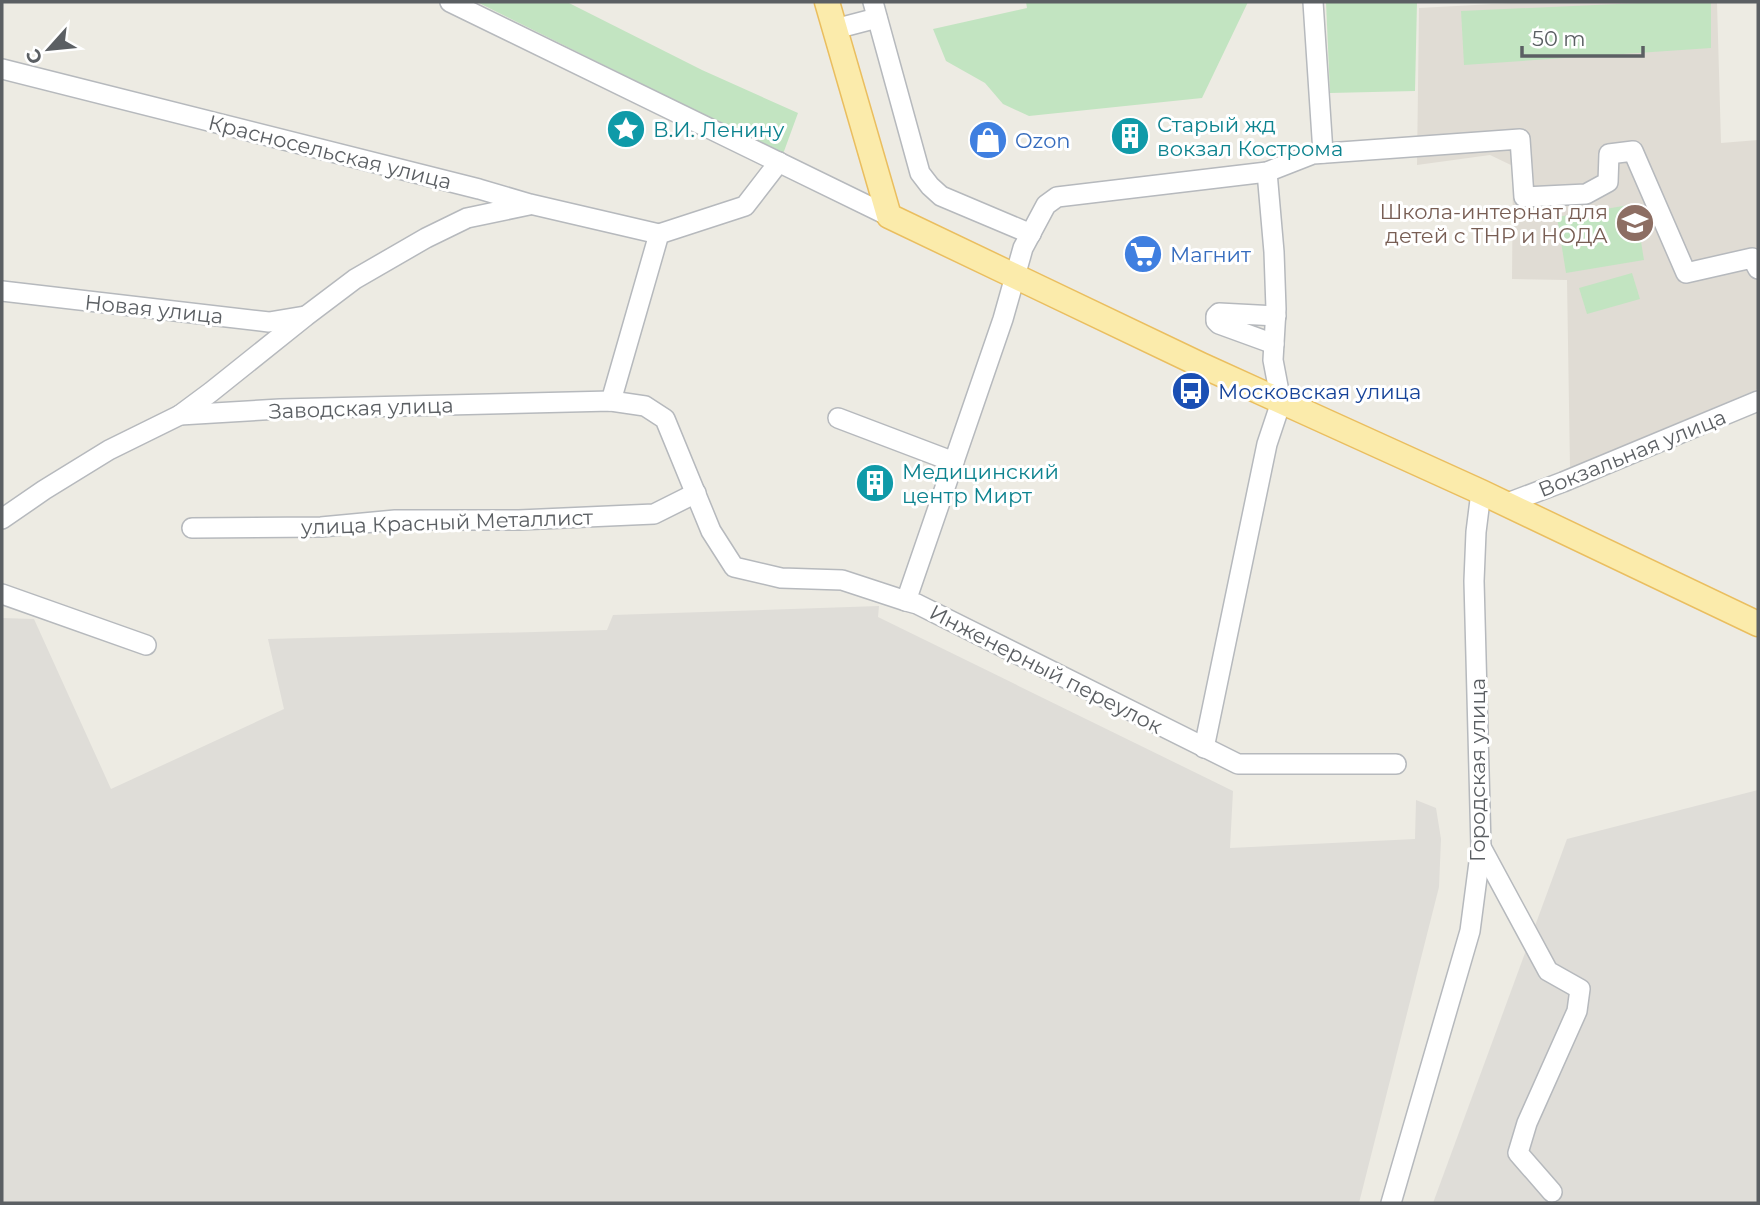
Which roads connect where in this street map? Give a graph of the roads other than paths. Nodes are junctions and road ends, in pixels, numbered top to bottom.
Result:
1 (450, 2) edge
2 (827, 2) edge
3 (1313, 2) edge
4 (875, 10) edge
5 (835, 29) junction
6 (2, 69) edge
7 (1323, 153) junction
8 (779, 162) junction
9 (1267, 172) junction
10 (530, 204) junction
11 (889, 216) junction
12 (1031, 233) junction
13 (659, 234) junction
14 (1758, 269) edge
15 (1016, 276) junction
16 (2, 291) edge
17 (306, 316) junction
18 (1276, 316) junction
19 (1274, 344) junction
20 (611, 401) junction
21 (1758, 401) edge
22 (1281, 402) junction
23 (180, 415) junction
24 (838, 418) dead end
25 (954, 462) junction
26 (1481, 492) junction
27 (696, 493) junction
28 (1505, 504) junction
29 (2, 519) edge
30 (192, 528) dead end
31 (2, 594) edge
32 (906, 601) junction
33 (1758, 624) edge
34 (146, 645) dead end
35 (1204, 748) junction
36 (1396, 764) dead end
37 (1481, 847) junction
38 (1552, 1192) dead end
39 (1391, 1203) edge

1 - 8 street
2 - 5 main road
3 - 7 street
4 - 5 street
4 - 12 street
5 - 11 main road
6 - 10 street, Красносельская улица
7 - 9 street, Инженерный переулок
7 - 14 street, Инженерный переулок
8 - 11 street
8 - 13 street
9 - 12 street, Инженерный переулок
9 - 18 street
10 - 13 street, Красносельская улица
10 - 17 street
11 - 15 main road
12 - 15 street, Инженерный переулок
13 - 20 street
15 - 22 main road
15 - 25 street, Инженерный переулок
16 - 17 street, Новая улица
17 - 23 street
18 - 19 street
18 - 19 street
19 - 22 street
20 - 23 street, Заводская улица
20 - 27 street, Заводская улица
21 - 28 street, Вокзальная улица
22 - 26 main road
22 - 35 street
23 - 29 street, Заводская улица
24 - 25 street
25 - 32 street, Инженерный переулок
26 - 28 main road
26 - 37 street, Городская улица
27 - 30 street, улица Красный Металлист
27 - 32 street, Заводская улица
28 - 33 main road
31 - 34 street
32 - 35 street, Инженерный переулок
35 - 36 street, Инженерный переулок
37 - 38 street
37 - 39 street, Городская улица

